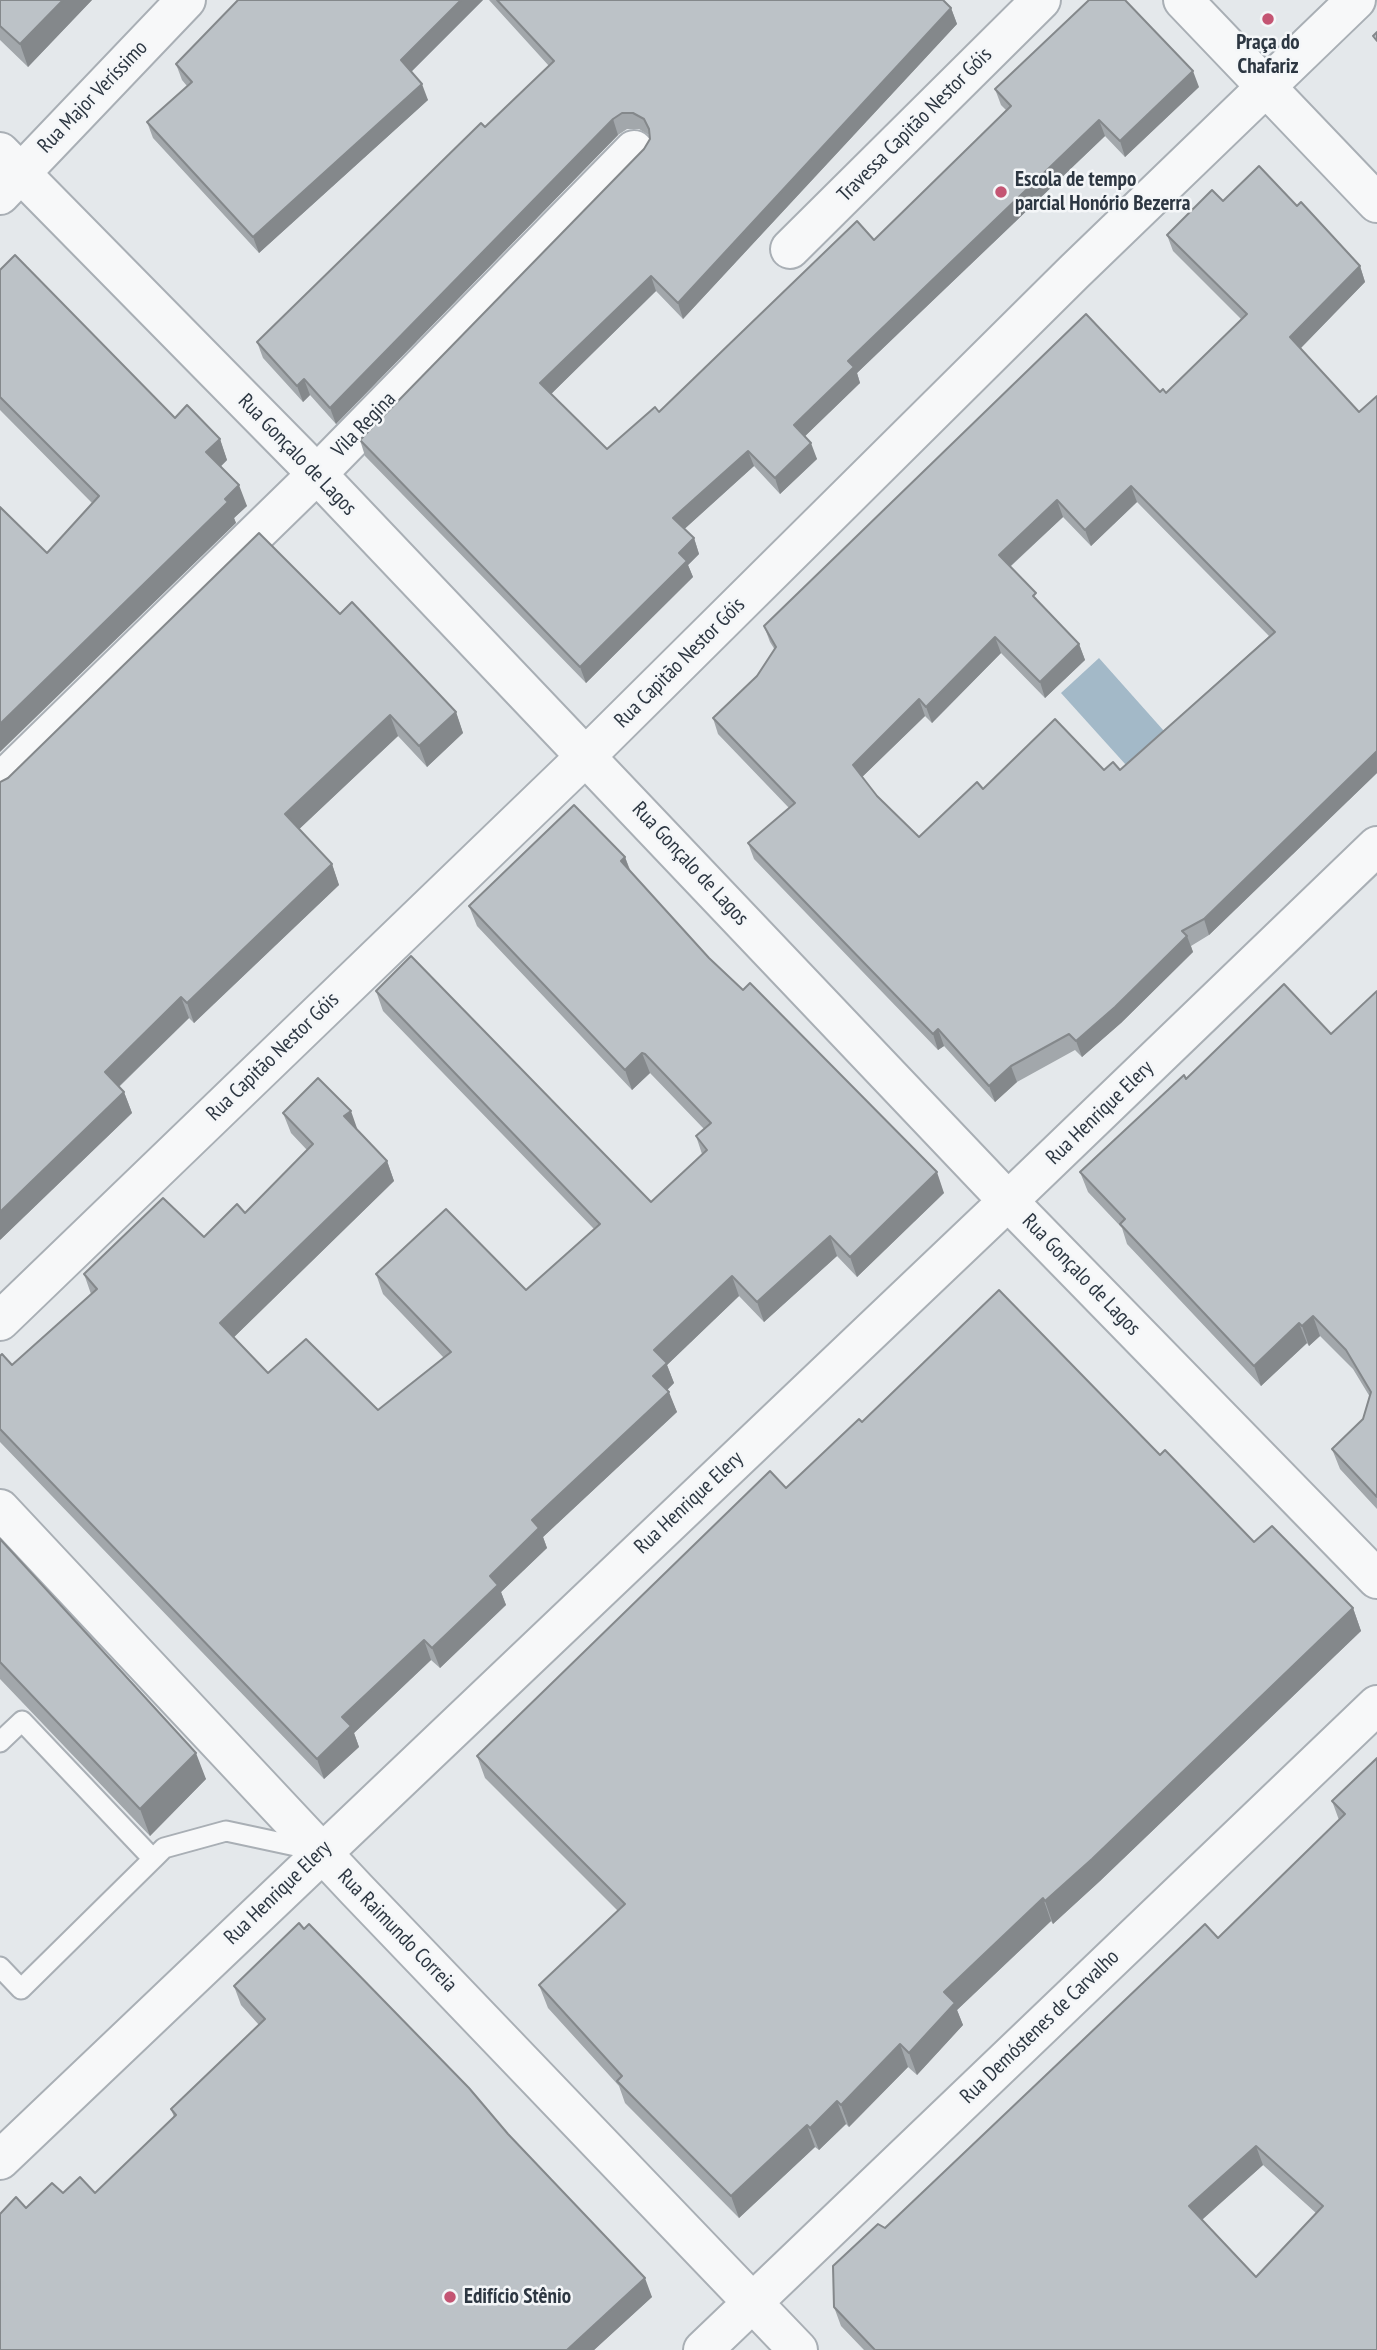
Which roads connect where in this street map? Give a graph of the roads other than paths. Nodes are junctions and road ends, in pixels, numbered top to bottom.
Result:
1 (186, 0) edge
2 (1041, 0) edge
3 (1183, 0) edge
4 (1356, 0) edge
5 (1265, 89) junction
6 (634, 150) dead end
7 (7, 173) edge
8 (1377, 203) edge
9 (790, 249) dead end
10 (317, 474) junction
11 (586, 756) junction
12 (0, 783) edge
13 (1377, 846) edge
14 (1008, 1201) junction
15 (0, 1321) edge
16 (0, 1509) edge
17 (1377, 1579) edge
18 (1377, 1705) edge
19 (0, 1741) edge
20 (321, 1851) junction
21 (153, 1860) junction
22 (0, 1967) edge
23 (0, 2160) edge
24 (752, 2303) junction
25 (703, 2350) edge
26 (798, 2350) edge

1 - 7 street, Rua Major Veríssimo
2 - 9 street, Travessa Capitão Nestor Góis
3 - 5 street
4 - 5 street, Rua Capitão Nestor Góis
5 - 8 street
5 - 11 street, Rua Capitão Nestor Góis
6 - 10 street, Vila Regina
7 - 10 street, Rua Gonçalo de Lagos
10 - 11 street, Rua Gonçalo de Lagos
10 - 12 street, Vila Regina
11 - 14 street, Rua Gonçalo de Lagos
11 - 15 street, Rua Capitão Nestor Góis
13 - 14 street, Rua Henrique Elery
14 - 17 street, Rua Gonçalo de Lagos
14 - 20 street, Rua Henrique Elery
16 - 20 street, Rua Raimundo Correia
18 - 24 street, Rua Demóstenes de Carvalho
19 - 21 lane
20 - 21 lane
20 - 23 street, Rua Henrique Elery
20 - 24 street, Rua Raimundo Correia
21 - 22 lane
24 - 25 street, Rua Demóstenes de Carvalho
24 - 26 street, Rua Raimundo Correia

